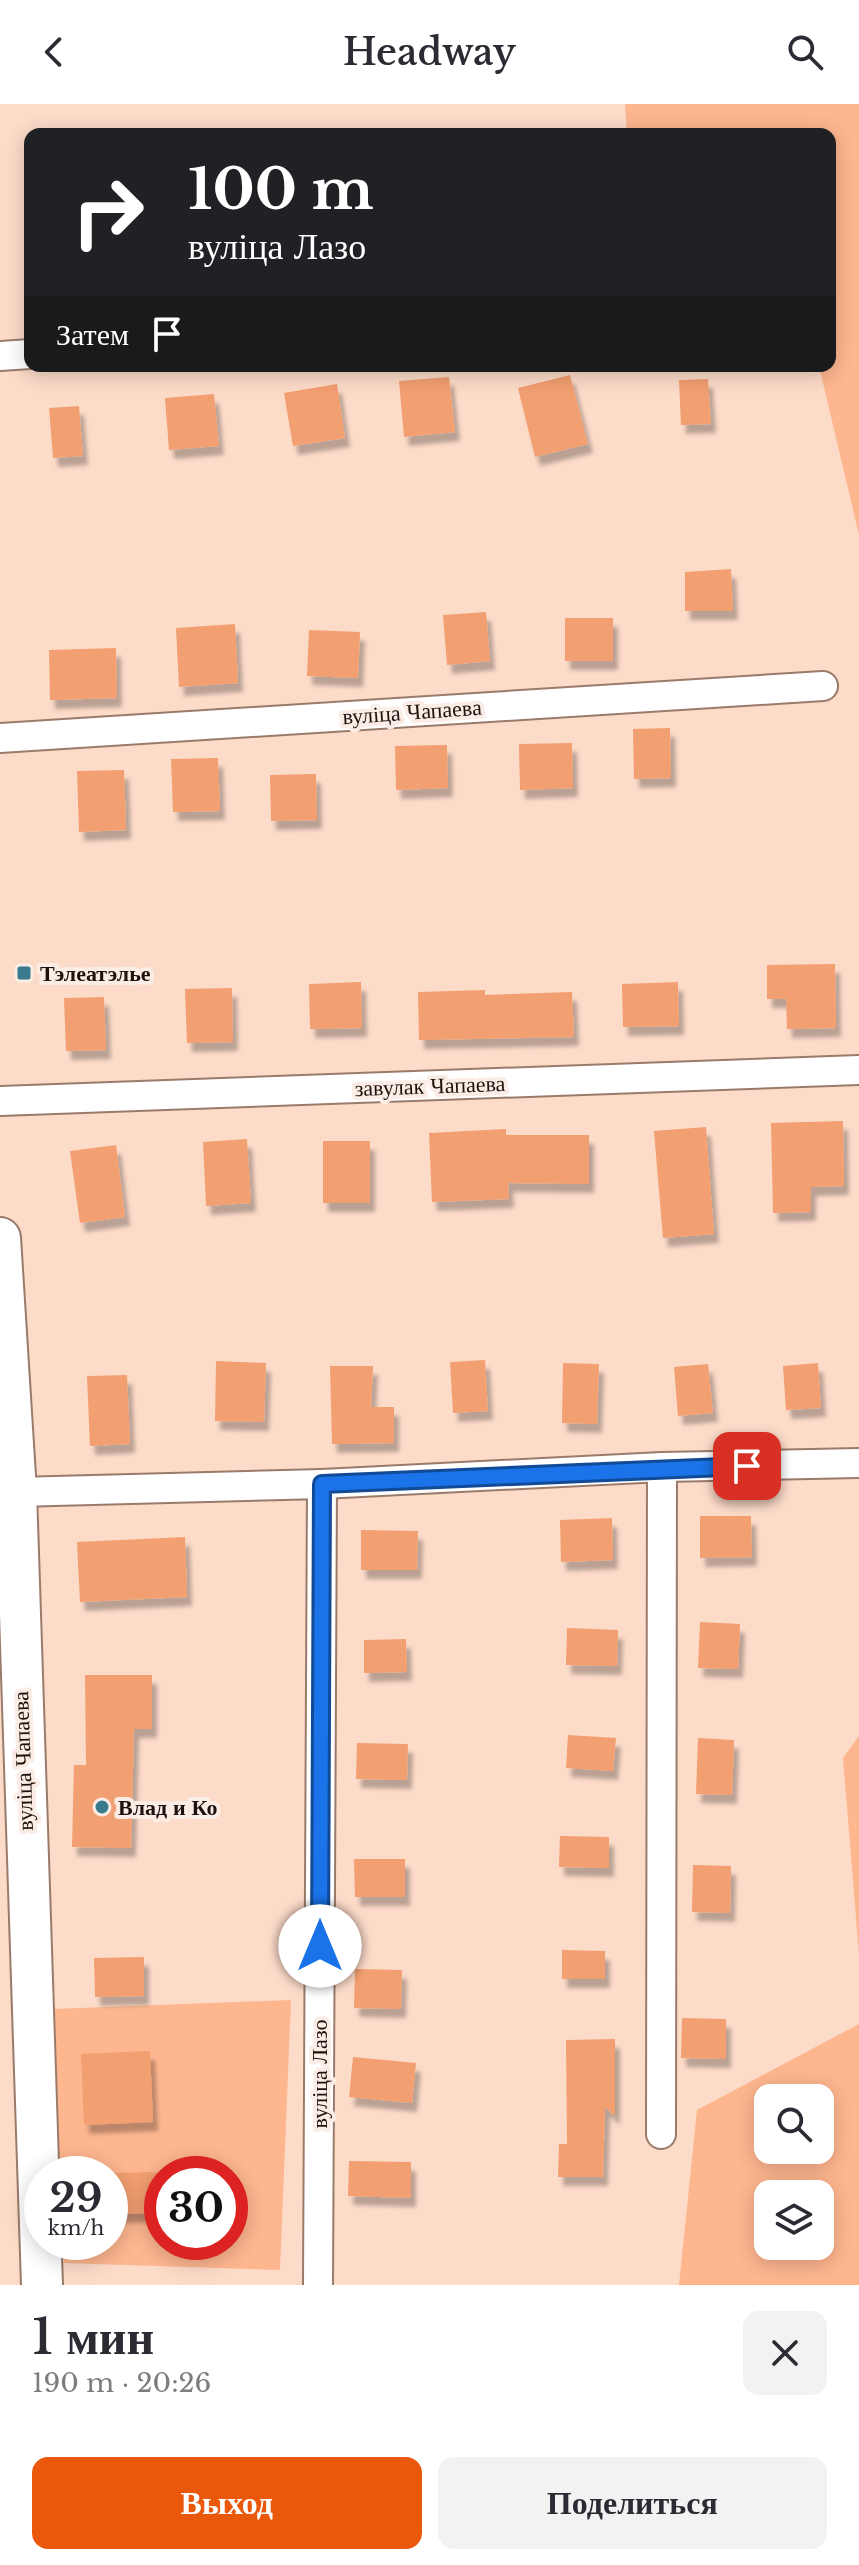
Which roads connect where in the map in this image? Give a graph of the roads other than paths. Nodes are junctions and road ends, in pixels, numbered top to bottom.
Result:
1 (24, 354) edge
2 (0, 356) edge
3 (823, 686) dead end
4 (0, 738) edge
5 (859, 1070) edge
6 (0, 1101) edge
7 (0, 1238) edge
8 (859, 1463) edge
9 (662, 1467) junction
10 (322, 1484) junction
11 (16, 1492) junction
12 (661, 2134) dead end
13 (42, 2285) edge
14 (318, 2285) edge

1 - 2 street
3 - 4 street, вуліца Чапаева
5 - 6 street, завулак Чапаева
7 - 11 street, вуліца Чапаева
8 - 9 street
9 - 10 street
9 - 12 street
10 - 11 street
10 - 14 street, вуліца Лазо
11 - 13 street, вуліца Чапаева

